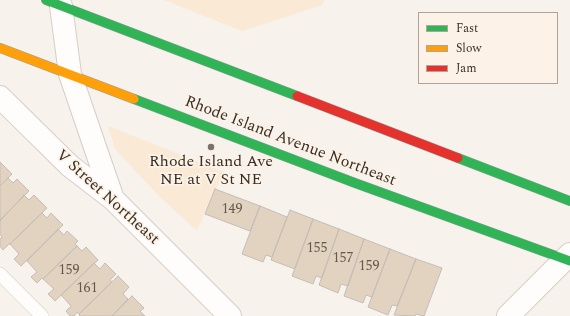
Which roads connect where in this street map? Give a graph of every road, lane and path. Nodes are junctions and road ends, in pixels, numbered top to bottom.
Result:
1 (53, 3) edge
2 (0, 48) edge
3 (70, 74) junction
4 (0, 97) edge
5 (113, 199) junction
6 (570, 201) edge
7 (568, 258) edge
8 (0, 274) edge
9 (42, 316) edge
10 (230, 316) edge
11 (508, 316) edge

1 - 3 street
1 - 6 main road
2 - 3 main road, Rhode Island Avenue Northeast
3 - 5 street
3 - 7 main road, Rhode Island Avenue Northeast
4 - 5 street, V Street Northeast
5 - 10 street, V Street Northeast
7 - 11 street
8 - 9 lane

